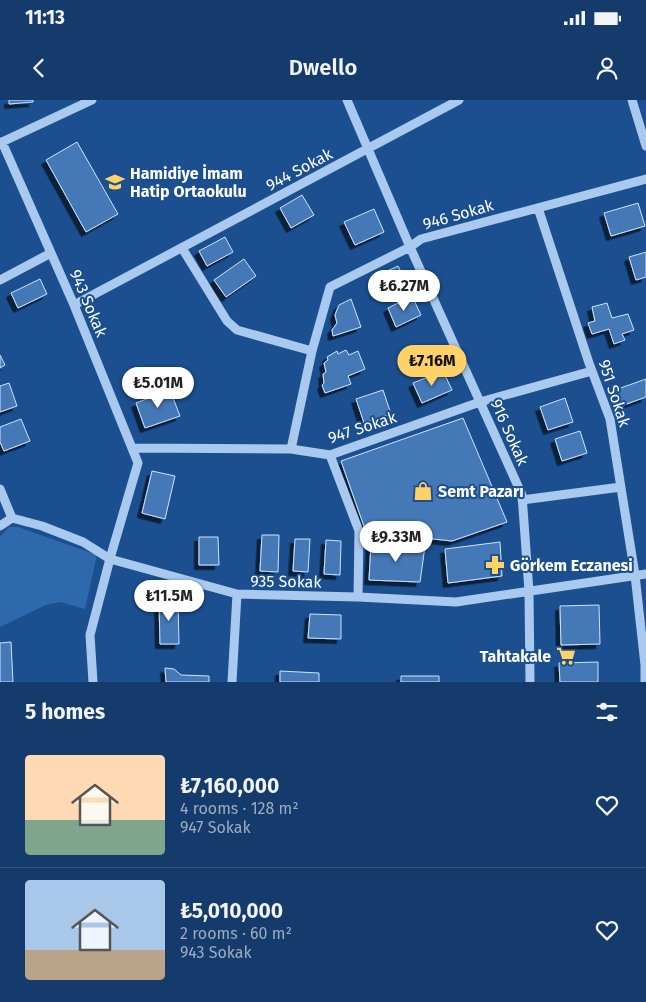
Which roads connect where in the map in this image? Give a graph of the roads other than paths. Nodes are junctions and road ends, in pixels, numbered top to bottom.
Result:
1 (92, 100) edge
2 (347, 100) edge
3 (459, 100) edge
4 (632, 100) edge
5 (1, 142) edge
6 (646, 146) edge
7 (368, 149) junction
8 (646, 179) edge
9 (538, 208) junction
10 (410, 247) junction
11 (182, 248) junction
12 (51, 253) junction
13 (0, 280) edge
14 (74, 306) junction
15 (312, 352) junction
16 (592, 371) junction
17 (480, 402) junction
18 (132, 448) junction
19 (291, 449) junction
20 (330, 455) junction
21 (621, 487) junction
22 (0, 489) edge
23 (522, 500) junction
24 (12, 518) junction
25 (0, 526) edge
26 (110, 559) junction
27 (646, 574) edge
28 (635, 575) junction
29 (529, 591) junction
30 (237, 594) junction
31 (358, 598) junction
32 (93, 682) edge
33 (232, 682) edge
34 (530, 682) edge
35 (645, 682) edge

1 - 5 street
2 - 7 street, 916 Sokak
3 - 7 street, 944 Sokak
4 - 6 street
5 - 12 street, 943 Sokak
7 - 10 street, 916 Sokak
7 - 11 street, 944 Sokak
8 - 9 street, 946 Sokak
9 - 10 street, 946 Sokak
9 - 16 street, 951 Sokak
10 - 15 street, 946 Sokak
10 - 17 street, 916 Sokak
11 - 14 street, 944 Sokak
11 - 15 street
12 - 13 street
12 - 14 street, 943 Sokak
14 - 18 street, 943 Sokak
15 - 19 street, 946 Sokak
16 - 17 street, 947 Sokak
16 - 21 street, 951 Sokak
17 - 20 street, 947 Sokak
17 - 23 street, 916 Sokak
18 - 19 street, 947 Sokak
18 - 26 street, 943 Sokak
19 - 20 street, 947 Sokak
20 - 31 street
21 - 23 street
21 - 28 street, 951 Sokak
22 - 24 street
23 - 29 street, 916 Sokak
24 - 25 street
24 - 26 street, 935 Sokak
26 - 30 street, 935 Sokak
26 - 32 street, 943 Sokak
27 - 28 street, 935 Sokak
28 - 29 street, 935 Sokak
28 - 35 street, 951 Sokak
29 - 31 street, 935 Sokak
29 - 34 street, 916 Sokak
30 - 31 street, 935 Sokak
30 - 33 street

